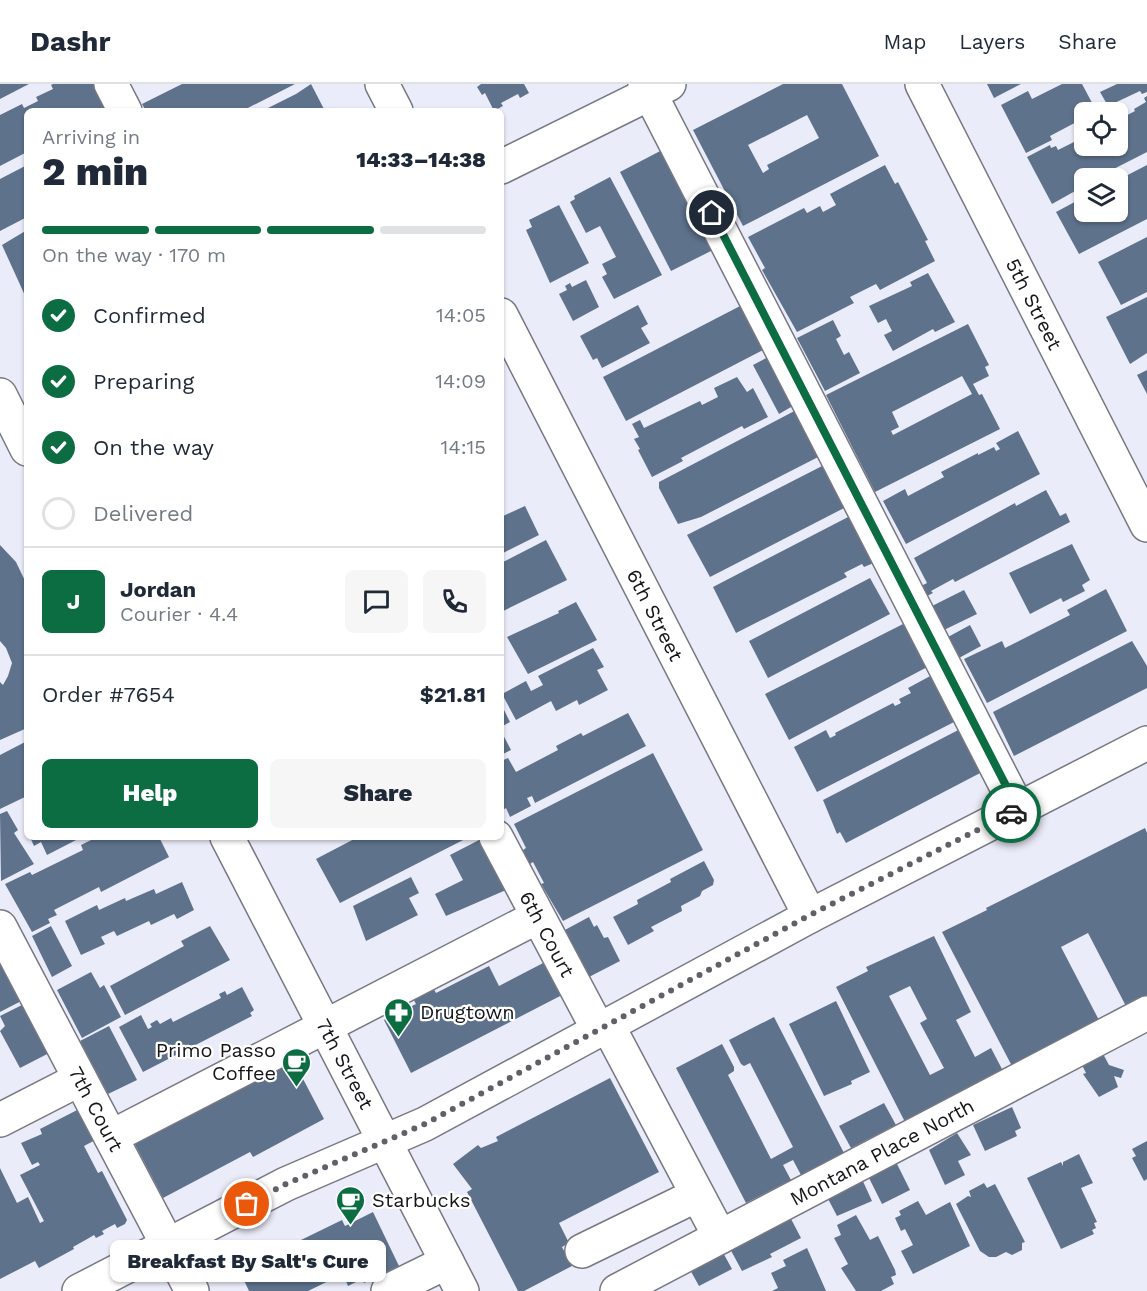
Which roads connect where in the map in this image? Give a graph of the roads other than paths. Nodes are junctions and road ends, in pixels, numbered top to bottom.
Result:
1 (111, 84) edge
2 (382, 84) edge
3 (922, 84) edge
4 (655, 87) edge
5 (123, 108) edge
6 (394, 108) edge
7 (504, 165) edge
8 (504, 321) edge
9 (10, 412) edge
10 (24, 442) edge
11 (1147, 525) edge
12 (1147, 743) edge
13 (1018, 809) junction
14 (228, 840) edge
15 (498, 840) edge
16 (810, 915) junction
17 (537, 916) junction
18 (0, 927) edge
19 (1147, 1013) edge
20 (324, 1026) junction
21 (604, 1028) junction
22 (80, 1079) junction
23 (0, 1120) edge
24 (111, 1137) junction
25 (386, 1142) junction
26 (697, 1194) junction
27 (720, 1237) junction
28 (168, 1245) junction
29 (582, 1251) dead end
30 (447, 1262) junction
31 (79, 1291) edge
32 (192, 1291) edge
33 (388, 1291) edge
34 (462, 1291) edge
35 (617, 1291) edge

1 - 5 street
2 - 6 street
3 - 11 street, 5th Street
4 - 7 street
4 - 13 street
8 - 16 street, 6th Street
9 - 10 street
12 - 13 street
13 - 16 street
14 - 20 street, 7th Street
15 - 17 street, 6th Court
16 - 21 street
17 - 20 street
17 - 21 street, 6th Court
18 - 22 street, 7th Court
19 - 27 street, Montana Place North
20 - 24 street
20 - 25 street, 7th Street
21 - 25 street
21 - 26 street, 6th Court
22 - 23 street
22 - 24 street, 7th Court
24 - 28 street, 7th Court
25 - 28 street
25 - 30 street, 7th Street
26 - 27 street, 6th Court
26 - 29 street
27 - 35 street, Montana Place North
28 - 31 street
28 - 32 street, 7th Court
30 - 33 street
30 - 34 street, 7th Street

